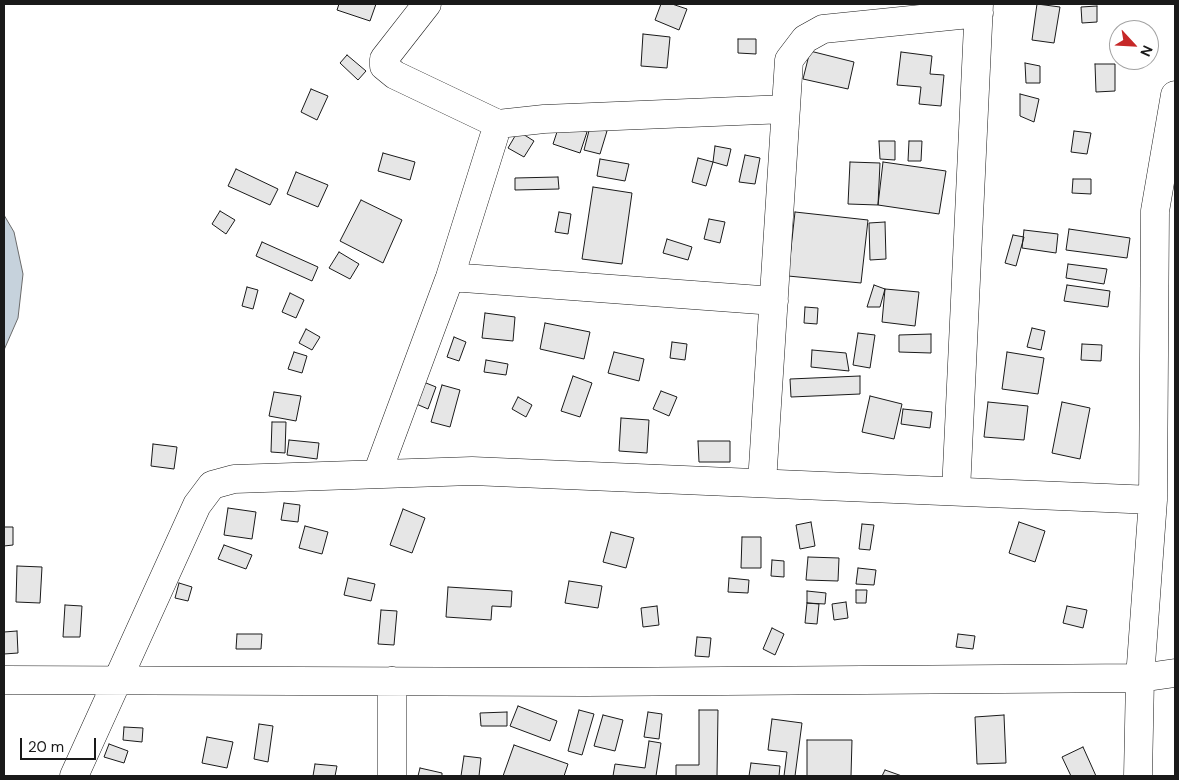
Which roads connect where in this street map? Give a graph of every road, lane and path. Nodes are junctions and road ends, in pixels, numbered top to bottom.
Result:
1 (427, 4) edge
2 (979, 8) edge
3 (1175, 95) edge
4 (786, 109) junction
5 (498, 124) junction
6 (450, 277) junction
7 (774, 301) junction
8 (377, 474) junction
9 (762, 483) junction
10 (956, 491) junction
11 (1153, 500) junction
12 (1175, 673) edge
13 (1140, 678) junction
14 (4, 680) edge
15 (117, 680) junction
16 (392, 681) junction
17 (74, 776) edge
18 (392, 776) edge
19 (1138, 776) edge

1 - 5 street
2 - 4 street
2 - 10 street
3 - 11 street
4 - 5 street
4 - 7 street
5 - 6 street
6 - 7 street
6 - 8 street
7 - 9 street
8 - 9 street
8 - 15 street
9 - 10 street
10 - 11 street
11 - 13 street
12 - 13 street
13 - 16 street
13 - 19 street
14 - 15 street
15 - 16 street
15 - 17 street
16 - 18 street

